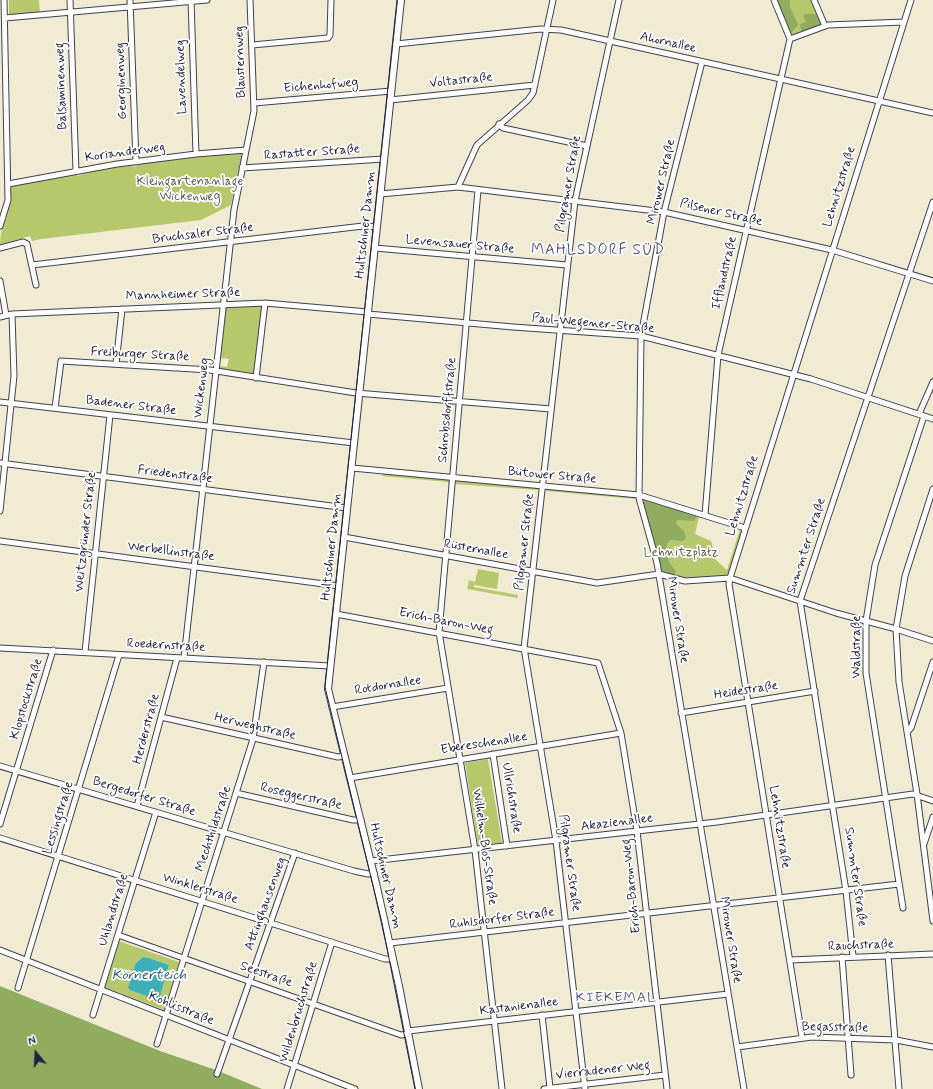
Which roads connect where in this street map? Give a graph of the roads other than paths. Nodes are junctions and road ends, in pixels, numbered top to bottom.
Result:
1 (4, 0) edge
2 (70, 0) edge
3 (130, 0) edge
4 (207, 0) edge
5 (250, 0) edge
6 (331, 0) edge
7 (401, 0) edge
8 (553, 0) edge
9 (619, 0) edge
10 (774, 0) edge
11 (814, 0) edge
12 (910, 0) edge
13 (191, 1) edge
14 (130, 7) junction
15 (71, 12) junction
16 (5, 18) junction
17 (904, 22) junction
18 (825, 26) junction
19 (547, 29) junction
20 (790, 39) junction
21 (610, 41) junction
22 (396, 44) junction
23 (252, 45) junction
24 (702, 62) junction
25 (780, 79) junction
26 (535, 85) junction
27 (391, 91) junction
28 (390, 100) junction
29 (879, 101) junction
30 (254, 103) junction
31 (933, 113) edge
32 (252, 122) joint
33 (499, 124) junction
34 (587, 146) junction
35 (246, 150) junction
36 (196, 154) junction
37 (384, 159) junction
38 (136, 162) junction
39 (242, 168) junction
40 (76, 171) junction
41 (8, 184) junction
42 (458, 187) junction
43 (478, 190) junction
44 (380, 194) junction
45 (575, 201) junction
46 (933, 202) edge
47 (664, 212) junction
48 (0, 226) edge
49 (377, 227) junction
50 (746, 230) junction
51 (231, 242) junction
52 (0, 248) edge
53 (374, 248) junction
54 (832, 250) junction
55 (472, 257) junction
56 (32, 265) junction
57 (567, 265) junction
58 (909, 273) junction
59 (0, 281) edge
60 (933, 281) edge
61 (36, 285) dead end
62 (265, 303) junction
63 (223, 304) junction
64 (122, 309) junction
65 (368, 313) junction
66 (9, 315) junction
67 (0, 317) edge
68 (467, 323) junction
69 (559, 330) junction
70 (641, 336) junction
71 (718, 355) junction
72 (116, 364) junction
73 (215, 371) junction
74 (794, 374) junction
75 (256, 378) junction
76 (933, 382) edge
77 (359, 392) junction
78 (868, 397) junction
79 (460, 401) junction
80 (0, 402) edge
81 (12, 403) junction
82 (55, 408) junction
83 (551, 409) junction
84 (110, 415) junction
85 (922, 415) junction
86 (933, 419) edge
87 (208, 426) junction
88 (354, 444) junction
89 (2, 464) edge
90 (352, 468) junction
91 (103, 476) junction
92 (453, 478) junction
93 (542, 486) junction
94 (201, 489) junction
95 (933, 489) edge
96 (639, 495) junction
97 (347, 508) junction
98 (0, 511) edge
99 (705, 515) junction
100 (745, 528) junction
101 (344, 537) junction
102 (0, 541) edge
103 (95, 554) junction
104 (446, 556) junction
105 (194, 566) junction
106 (533, 572) junction
107 (659, 574) junction
108 (730, 578) junction
109 (339, 586) junction
110 (800, 601) junction
111 (336, 614) junction
112 (866, 621) junction
113 (896, 629) junction
114 (439, 632) junction
115 (933, 641) edge
116 (0, 648) edge
117 (524, 648) junction
118 (53, 650) junction
119 (85, 652) junction
120 (119, 655) junction
121 (177, 658) junction
122 (184, 658) junction
123 (264, 662) junction
124 (933, 662) edge
125 (330, 666) junction
126 (448, 688) junction
127 (815, 691) junction
128 (748, 702) junction
129 (332, 707) junction
130 (681, 712) junction
131 (161, 717) junction
132 (908, 731) junction
133 (620, 733) junction
134 (253, 739) junction
135 (540, 746) junction
136 (492, 754) junction
137 (345, 756) junction
138 (460, 759) junction
139 (0, 766) edge
140 (16, 771) junction
141 (350, 778) junction
142 (79, 789) junction
143 (236, 793) junction
144 (917, 794) junction
145 (885, 798) junction
146 (933, 801) edge
147 (137, 806) junction
148 (833, 806) junction
149 (156, 812) junction
150 (766, 816) junction
151 (933, 817) edge
152 (361, 820) junction
153 (0, 824) edge
154 (700, 824) junction
155 (224, 832) junction
156 (637, 832) junction
157 (0, 838) edge
158 (556, 841) junction
159 (924, 845) junction
160 (507, 846) junction
161 (475, 850) junction
162 (295, 853) junction
163 (58, 856) junction
164 (371, 862) junction
165 (374, 873) junction
166 (135, 880) junction
167 (899, 884) junction
168 (846, 891) junction
169 (780, 898) junction
170 (202, 901) junction
171 (713, 906) junction
172 (903, 908) dead end
173 (646, 914) junction
174 (933, 921) edge
175 (271, 923) junction
176 (566, 923) junction
177 (484, 932) junction
178 (118, 935) junction
179 (332, 942) junction
180 (390, 943) junction
181 (0, 950) edge
182 (933, 954) edge
183 (888, 955) junction
184 (854, 956) junction
185 (842, 957) junction
186 (184, 958) junction
187 (393, 959) junction
188 (26, 960) junction
189 (790, 960) junction
190 (250, 981) junction
191 (18, 988) dead end
192 (100, 989) junction
193 (728, 994) junction
194 (656, 1003) junction
195 (313, 1004) junction
196 (576, 1011) junction
197 (92, 1015) dead end
198 (166, 1015) junction
199 (542, 1015) junction
200 (494, 1020) junction
201 (408, 1032) junction
202 (802, 1037) junction
203 (849, 1039) junction
204 (229, 1040) junction
205 (896, 1040) junction
206 (157, 1044) dead end
207 (737, 1047) junction
208 (933, 1047) edge
209 (294, 1065) junction
210 (217, 1074) dead end
211 (665, 1075) junction
212 (851, 1075) dead end
213 (585, 1087) edge
214 (550, 1088) edge
215 (287, 1089) edge
216 (355, 1089) edge
217 (419, 1089) edge
218 (502, 1089) edge
219 (544, 1089) edge
220 (666, 1089) edge
221 (744, 1089) edge
222 (899, 1089) edge

1 - 16 street
2 - 15 street, Balsaminenweg
3 - 14 street, Georginenweg
4 - 13 street
5 - 23 street, Blausternweg
6 - 23 street
7 - 22 main road, Hultschiner Damm
8 - 19 street
9 - 21 street, Pilgramer Straße
10 - 20 street
11 - 18 street
12 - 17 street, Lehnitzstraße
13 - 14 street
13 - 36 street, Lavendelweg
14 - 15 street
14 - 38 street, Georginenweg
15 - 16 street
15 - 40 street, Balsaminenweg
16 - 41 street
17 - 18 street
17 - 29 street, Lehnitzstraße
18 - 20 street
19 - 21 street, Ahornallee
19 - 22 street, Ahornallee
19 - 26 street
20 - 25 street, Ifflandstraße
21 - 24 street, Ahornallee
21 - 34 street, Pilgramer Straße
22 - 27 main road, Hultschiner Damm
23 - 30 street, Blausternweg
24 - 25 street, Ahornallee
24 - 47 street, Mirower Straße
25 - 29 street, Ahornallee
25 - 50 street, Ifflandstraße
26 - 28 street, Voltastraße
26 - 33 street
27 - 28 main road, Hultschiner Damm
27 - 30 street, Eichenhofweg
28 - 37 main road, Hultschiner Damm
29 - 31 street, Ahornallee
29 - 54 street, Lehnitzstraße
30 - 32 street, Blausternweg
32 - 35 street, Wickenweg
33 - 34 street
33 - 42 street
34 - 45 street, Pilgramer Straße
35 - 36 street, Korianderweg
35 - 39 street, Wickenweg
36 - 38 street, Korianderweg
37 - 39 street, Rastatter Straße
37 - 44 main road, Hultschiner Damm
38 - 40 street, Korianderweg
39 - 51 street, Wickenweg
40 - 41 street, Korianderweg
41 - 48 street
42 - 43 street, Pilsener Straße
42 - 44 street, Pilsener Straße
43 - 45 street, Pilsener Straße
43 - 55 street, Schrobsdorffstraße
44 - 49 main road, Hultschiner Damm
45 - 47 street, Pilsener Straße
45 - 57 street, Pilgramer Straße
46 - 58 street, Summter Straße
47 - 50 street, Pilsener Straße
47 - 70 street, Mirower Straße
49 - 51 street, Bruchsaler Straße
49 - 53 main road, Hultschiner Damm
50 - 54 street, Pilsener Straße
50 - 71 street, Ifflandstraße
51 - 56 street, Bruchsaler Straße
51 - 63 street, Wickenweg
52 - 56 street
53 - 55 street, Levensauer Straße
53 - 65 main road, Hultschiner Damm
54 - 58 street, Pilsener Straße
54 - 74 street, Lehnitzstraße
55 - 57 street, Levensauer Straße
55 - 68 street, Schrobsdorffstraße
56 - 61 street
57 - 69 street, Pilgramer Straße
58 - 60 street, Pilsener Straße
58 - 78 street, Summter Straße
59 - 66 street
62 - 63 street, Mannheimer Straße
62 - 65 street, Mannheimer Straße
62 - 75 street
63 - 64 street, Mannheimer Straße
63 - 73 street, Wickenweg
64 - 66 street, Mannheimer Straße
64 - 72 street
65 - 68 street, Paul-Wegener-Straße
65 - 77 main road, Hultschiner Damm
66 - 67 street, Mannheimer Straße
66 - 81 street
68 - 69 street, Paul-Wegener-Straße
68 - 79 street, Schrobsdorffstraße
69 - 70 street, Paul-Wegener-Straße
69 - 83 street, Pilgramer Straße
70 - 71 street, Paul-Wegener-Straße
70 - 96 street, Mirower Straße
71 - 74 street, Paul-Wegener-Straße
71 - 99 street, Ifflandstraße
72 - 73 street, Freiburger Straße
72 - 82 street, Freiburger Straße
73 - 75 street, Freiburger Straße
73 - 87 street, Wickenweg
74 - 78 street, Paul-Wegener-Straße
74 - 100 street, Lehnitzstraße
75 - 77 street, Freiburger Straße
76 - 85 street, Waldstraße
77 - 79 street, Freiburger Straße
77 - 88 main road, Hultschiner Damm
78 - 85 street, Paul-Wegener-Straße
78 - 110 street, Summter Straße
79 - 83 street, Freiburger Straße
79 - 92 street, Schrobsdorffstraße
80 - 81 street, Badener Straße
81 - 82 street, Badener Straße
81 - 89 street
82 - 84 street, Badener Straße
83 - 93 street, Pilgramer Straße
84 - 87 street, Badener Straße
84 - 91 street, Weitzgründer Straße
85 - 86 street, Paul-Wegener-Straße
85 - 112 street, Waldstraße
87 - 88 street, Badener Straße
87 - 94 street, Wickenweg
88 - 90 main road, Hultschiner Damm
89 - 91 street, Friedenstraße
89 - 98 street
90 - 92 street, Bütower Straße
90 - 97 main road, Hultschiner Damm
91 - 94 street, Friedenstraße
91 - 103 street, Weitzgründer Straße
92 - 93 street, Bütower Straße
92 - 104 street, Schrobsdorffstraße
93 - 96 street, Bütower Straße
93 - 106 street, Pilgramer Straße
94 - 97 street, Friedenstraße
94 - 105 street, Wickenweg
95 - 113 street
96 - 99 street, Bütower Straße
96 - 107 street, Mirower Straße
97 - 101 main road, Hultschiner Damm
99 - 100 street, Bütower Straße
100 - 108 street, Lehnitzstraße
101 - 104 street, Rüsternallee
101 - 109 main road, Hultschiner Damm
102 - 103 street, Werbellinstraße
103 - 105 street, Werbellinstraße
103 - 119 street, Weitzgründer Straße
104 - 106 street, Rüsternallee
104 - 114 street, Schrobsdorffstraße
105 - 109 street, Werbellinstraße
105 - 122 street, Wickenweg
106 - 107 street, Rüsternallee
106 - 117 street, Pilgramer Straße
107 - 108 street, Rüsternallee
107 - 130 street, Mirower Straße
108 - 110 street, Rüsternallee
108 - 128 street, Lehnitzstraße
109 - 111 main road, Hultschiner Damm
110 - 112 street, Rüsternallee
110 - 127 street, Summter Straße
111 - 114 street, Erich-Baron-Weg
111 - 125 main road, Hultschiner Damm
112 - 113 street, Rüsternallee
112 - 145 street, Waldstraße
113 - 115 street, Rüsternallee
113 - 132 street
114 - 117 street, Erich-Baron-Weg
114 - 126 street, Wilhelm-Blos-Straße
116 - 118 street, Roedernstraße
117 - 133 street, Erich-Baron-Weg
117 - 135 street, Pilgramer Straße
118 - 119 street, Roedernstraße
118 - 140 street, Klopstockstraße
119 - 120 street, Roedernstraße
120 - 121 street, Roedernstraße
120 - 142 street, Lessingstraße
121 - 122 street, Roedernstraße
121 - 131 street, Herderstraße
122 - 123 street, Roedernstraße
123 - 125 street, Roedernstraße
123 - 134 street, Mechthildstraße
124 - 132 street
125 - 129 main road, Hultschiner Damm
126 - 129 street, Rotdornallee
126 - 138 street, Wilhelm-Blos-Straße
127 - 128 street, Heidestraße
127 - 148 street, Summter Straße
128 - 130 street, Heidestraße
128 - 150 street, Lehnitzstraße
129 - 137 main road, Hultschiner Damm
130 - 154 street, Mirower Straße
131 - 134 street, Herweghstraße
131 - 147 street, Herderstraße
132 - 144 street
133 - 135 street, Ebereschenallee
133 - 156 street, Erich-Baron-Weg
134 - 137 street, Herweghstraße
134 - 143 street, Mechthildstraße
135 - 136 street, Ebereschenallee
135 - 158 street, Pilgramer Straße
136 - 138 street, Ebereschenallee
136 - 160 street, Ullrichstraße
137 - 141 main road, Hultschiner Damm
138 - 141 street, Ebereschenallee
138 - 161 street, Wilhelm-Blos-Straße
139 - 140 street, Bergedorfer Straße
140 - 142 street, Bergedorfer Straße
140 - 153 street, Klopstockstraße
141 - 152 main road, Hultschiner Damm
142 - 147 street, Bergedorfer Straße
142 - 163 street, Lessingstraße
143 - 152 street, Roseggerstraße
143 - 155 street, Mechthildstraße
144 - 145 street, Akazienallee
144 - 146 street
144 - 159 street
145 - 148 street, Akazienallee
145 - 167 street, Waldstraße
147 - 149 street, Bergedorfer Straße
148 - 150 street, Akazienallee
148 - 168 street, Summter Straße
149 - 155 street, Bergedorfer Straße
149 - 166 street, Uhlandstraße
150 - 154 street, Akazienallee
150 - 169 street, Lehnitzstraße
151 - 159 street
152 - 164 main road, Hultschiner Damm
154 - 156 street, Akazienallee
154 - 171 street, Mirower Straße
155 - 162 street, Bergedorfer Straße
155 - 170 street, Mechthildstraße
156 - 158 street, Akazienallee
156 - 173 street, Erich-Baron-Weg
157 - 163 street, Winklerstraße
158 - 160 street, Akazienallee
158 - 176 street, Pilgramer Straße
159 - 174 street
160 - 161 street, Akazienallee
161 - 164 street, Akazienallee
161 - 177 street, Wilhelm-Blos-Straße
162 - 165 street, Bergedorfer Straße
162 - 175 street, Attinghausenweg
163 - 166 street, Winklerstraße
163 - 188 street, Lessingstraße
164 - 165 main road, Hultschiner Damm
165 - 180 main road, Hultschiner Damm
166 - 170 street, Winklerstraße
166 - 178 street, Uhlandstraße
167 - 168 street, Ruhlsdorfer Straße
167 - 172 street, Waldstraße
168 - 169 street, Ruhlsdorfer Straße
168 - 184 street, Summter Straße
169 - 171 street, Ruhlsdorfer Straße
169 - 189 street, Lehnitzstraße
170 - 175 street, Winklerstraße
170 - 186 street, Mechthildstraße
171 - 173 street, Ruhlsdorfer Straße
171 - 193 street, Mirower Straße
173 - 176 street, Ruhlsdorfer Straße
173 - 194 street, Erich-Baron-Weg
175 - 179 street, Winklerstraße
175 - 190 street, Attinghausenweg
176 - 177 street, Ruhlsdorfer Straße
176 - 196 street, Pilgramer Straße
177 - 180 street, Ruhlsdorfer Straße
177 - 200 street, Wilhelm-Blos-Straße
178 - 186 street, Seestraße
178 - 192 street, Uhlandstraße
179 - 187 street, Winklerstraße
179 - 195 street, Wildenbruchstraße
180 - 187 main road, Hultschiner Damm
181 - 188 street, Kohlisstraße
182 - 183 street, Rauchstraße
183 - 184 street, Rauchstraße
183 - 205 street
184 - 185 street, Rauchstraße
185 - 189 street, Rauchstraße
185 - 203 street
186 - 190 street, Seestraße
186 - 198 street, Mechthildstraße
187 - 201 main road, Hultschiner Damm
188 - 191 street, Lessingstraße
188 - 192 street, Kohlisstraße
189 - 202 street, Lehnitzstraße
190 - 195 street, Seestraße
190 - 204 street, Attinghausenweg
192 - 197 street, Uhlandstraße
192 - 198 street, Kohlisstraße
193 - 194 street, Kastanienallee
193 - 207 street, Mirower Straße
194 - 196 street, Kastanienallee
194 - 211 street, Erich-Baron-Weg
195 - 201 street, Seestraße
195 - 209 street, Wildenbruchstraße
196 - 199 street, Kastanienallee
196 - 213 street, Pilgramer Straße
198 - 204 street, Kohlisstraße
198 - 206 street, Mechthildstraße
199 - 200 street, Kastanienallee
199 - 214 street
200 - 201 street, Kastanienallee
200 - 218 street, Wilhelm-Blos-Straße
201 - 217 main road, Hultschiner Damm
202 - 203 street, Begasstraße
202 - 207 street, Begasstraße
203 - 205 street, Begasstraße
203 - 212 street
204 - 209 street, Kohlisstraße
204 - 210 street, Attinghausenweg
205 - 208 street, Begasstraße
205 - 222 street
207 - 221 street, Mirower Straße
209 - 215 street, Wildenbruchstraße
209 - 216 street, Kohlisstraße
211 - 213 street, Vierradener Weg
211 - 220 street, Erich-Baron-Weg
213 - 214 street, Vierradener Weg
214 - 219 street, Vierradener Weg

